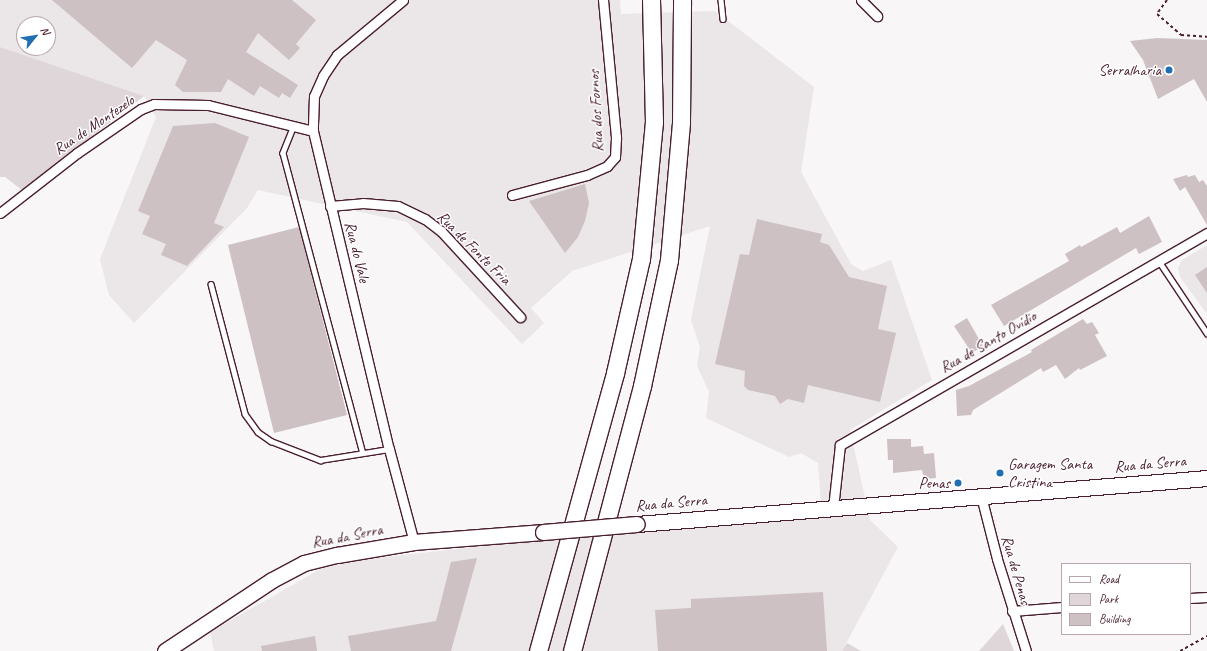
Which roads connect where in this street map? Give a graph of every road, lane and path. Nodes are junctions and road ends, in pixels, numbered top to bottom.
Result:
1 (403, 0) edge
2 (603, 0) edge
3 (651, 0) edge
4 (682, 0) edge
5 (721, 0) edge
6 (861, 0) edge
7 (1167, 0) edge
8 (877, 16) dead end
9 (723, 19) dead end
10 (1207, 37) edge
11 (293, 128) junction
12 (313, 131) junction
13 (512, 195) dead end
14 (330, 206) junction
15 (0, 213) edge
16 (1207, 233) edge
17 (1159, 261) junction
18 (211, 284) dead end
19 (520, 317) dead end
20 (1207, 333) edge
21 (389, 449) junction
22 (363, 453) junction
23 (1207, 478) edge
24 (981, 496) junction
25 (833, 508) junction
26 (414, 542) junction
27 (1207, 597) edge
28 (1191, 598) edge
29 (1061, 607) edge
30 (1012, 611) junction
31 (1207, 636) edge
32 (165, 651) edge
33 (538, 651) edge
34 (572, 651) edge
35 (1026, 651) edge
36 (1180, 651) edge

1 - 12 street, Rua do Vale
2 - 13 street, Rua dos Fornos
3 - 33 highway
4 - 34 highway
5 - 9 lane
6 - 8 street
7 - 10 path
11 - 12 street, Rua de Montezelo
11 - 15 street, Rua de Montezelo
11 - 22 lane
12 - 14 street, Rua do Vale
14 - 19 street, Rua de Fonte Fria
14 - 21 street, Rua do Vale
16 - 17 street, Rua de Santo Ovídio
17 - 20 lane
17 - 25 street, Rua de Santo Ovídio
18 - 22 lane
21 - 22 lane
21 - 26 street, Rua do Vale
23 - 24 main road, Rua da Serra
24 - 25 main road, Rua da Serra
24 - 30 street, Rua de Penas
25 - 26 main road, Rua da Serra, bridge
26 - 32 main road, Rua da Serra
27 - 28 street
29 - 30 street
30 - 35 street, Rua de Penas
31 - 36 path

